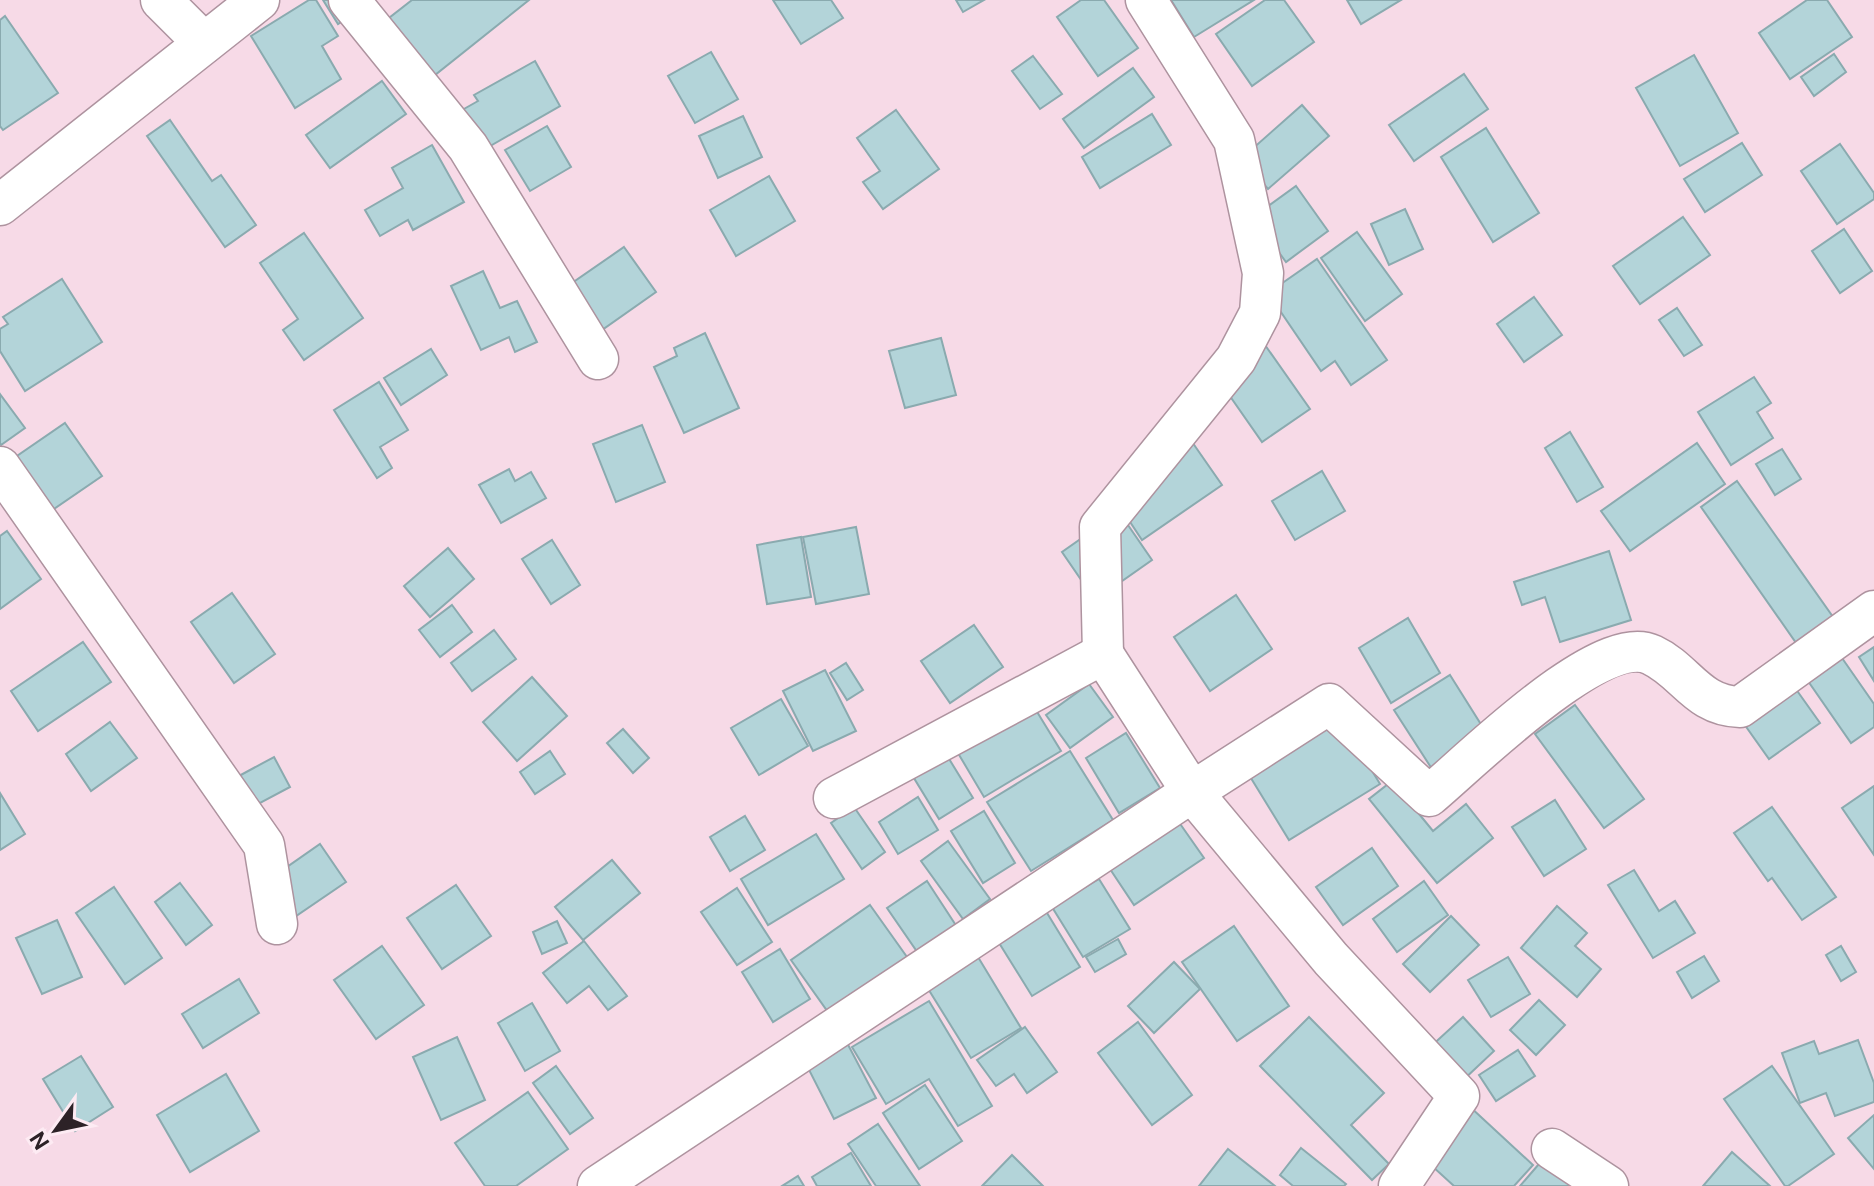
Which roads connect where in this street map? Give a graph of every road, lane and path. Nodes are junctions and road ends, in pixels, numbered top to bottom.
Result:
1 (161, 0) edge
2 (259, 0) edge
3 (349, 0) edge
4 (1146, 0) edge
5 (204, 43) junction
6 (0, 205) edge
7 (598, 359) dead end
8 (0, 467) edge
9 (1874, 611) edge
10 (1103, 654) junction
11 (1192, 792) junction
12 (834, 798) dead end
13 (277, 924) dead end
14 (1552, 1149) dead end
15 (598, 1186) edge
16 (1399, 1186) edge
17 (1608, 1186) edge

1 - 5 street
2 - 5 street
3 - 7 street
4 - 10 street
5 - 6 street
8 - 13 street
9 - 11 street
10 - 11 street
10 - 12 street
11 - 15 street
11 - 16 street
14 - 17 street

